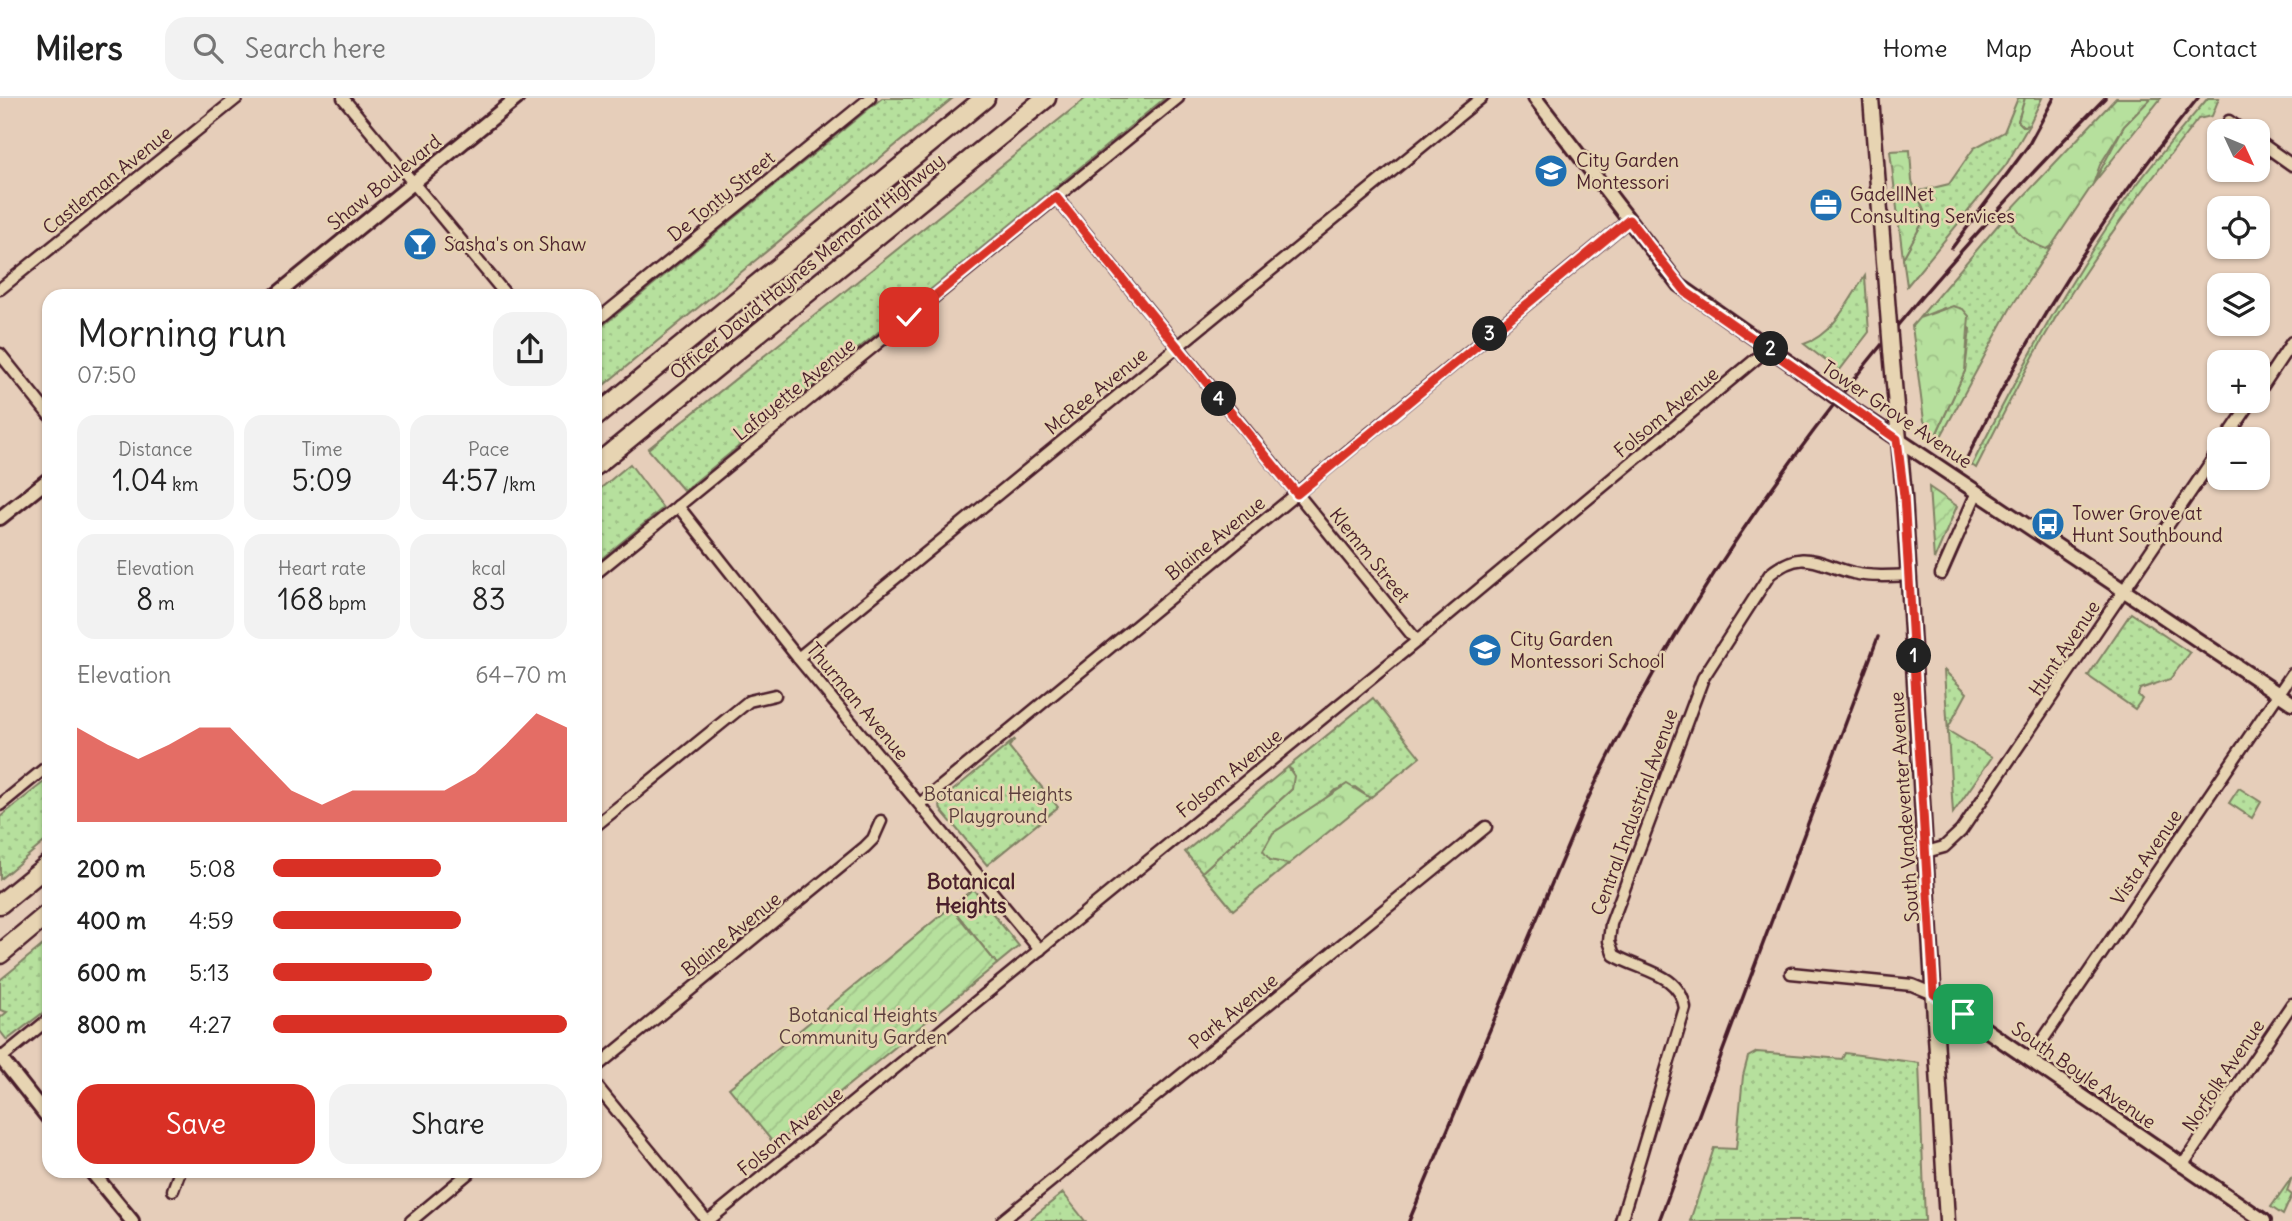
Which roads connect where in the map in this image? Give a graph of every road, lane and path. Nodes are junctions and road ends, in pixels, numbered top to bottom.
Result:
1 (237, 98) edge
2 (343, 98) edge
3 (517, 98) edge
4 (870, 98) edge
5 (985, 98) edge
6 (1046, 98) edge
7 (1178, 98) edge
8 (1481, 98) edge
9 (1535, 98) edge
10 (1871, 98) edge
11 (2270, 149) edge
12 (2292, 165) edge
13 (413, 184) junction
14 (1056, 197) junction
15 (1629, 220) junction
16 (0, 289) edge
17 (284, 289) edge
18 (501, 289) edge
19 (602, 316) edge
20 (2292, 342) edge
21 (1178, 347) junction
22 (1769, 348) junction
23 (0, 355) edge
24 (2270, 375) edge
25 (42, 406) edge
26 (602, 410) edge
27 (1897, 439) junction
28 (602, 460) edge
29 (2207, 468) edge
30 (42, 485) edge
31 (1977, 492) junction
32 (1297, 494) junction
33 (678, 506) junction
34 (0, 518) edge
35 (602, 567) edge
36 (1941, 574) dead end
37 (1909, 575) junction
38 (2125, 590) junction
39 (1417, 642) junction
40 (799, 658) junction
41 (2292, 674) edge
42 (2278, 694) junction
43 (775, 695) dead end
44 (2292, 704) edge
45 (42, 771) edge
46 (921, 803) junction
47 (0, 805) edge
48 (602, 820) edge
49 (881, 821) dead end
50 (1486, 827) dead end
51 (1926, 852) junction
52 (42, 870) edge
53 (0, 904) edge
54 (42, 920) edge
55 (1040, 950) junction
56 (0, 954) edge
57 (1791, 973) dead end
58 (1934, 994) junction
59 (2292, 1004) edge
60 (42, 1025) edge
61 (0, 1058) edge
62 (2029, 1060) junction
63 (602, 1062) edge
64 (602, 1093) edge
65 (42, 1110) edge
66 (2182, 1166) junction
67 (97, 1178) edge
68 (177, 1178) edge
69 (463, 1178) edge
70 (173, 1190) dead end
71 (132, 1221) edge
72 (411, 1221) edge
73 (707, 1221) edge
74 (1002, 1221) edge
75 (1621, 1221) edge
76 (1947, 1221) edge
77 (2264, 1221) edge

1 - 16 street, Castleman Avenue
2 - 13 street
3 - 13 street, Shaw Boulevard
4 - 19 street, De Tonty Street
5 - 26 highway, Officer David Haynes Memorial Highway
6 - 28 highway, Officer David Haynes Memorial Highway
7 - 14 street, Lafayette Avenue
8 - 21 street, McRee Avenue
9 - 15 street, Tower Grove Avenue
10 - 27 main road, South Vandeventer Avenue, bridge
11 - 12 street
13 - 17 street, Shaw Boulevard
13 - 18 street
14 - 21 street, Klemm Street
14 - 33 street, Lafayette Avenue
15 - 22 street, Tower Grove Avenue
15 - 32 street, Blaine Avenue
20 - 24 street
21 - 32 street, Klemm Street
21 - 40 street, McRee Avenue
22 - 27 street, Tower Grove Avenue, bridge
22 - 39 street, Folsom Avenue
23 - 25 street
27 - 31 street, Tower Grove Avenue
27 - 37 main road, South Vandeventer Avenue
29 - 38 street, Hunt Avenue
30 - 34 street
31 - 36 street
31 - 38 street, Tower Grove Avenue
32 - 39 street, Klemm Street
32 - 46 street, Blaine Avenue
33 - 35 street, Lafayette Avenue
33 - 40 street, Thurman Avenue
37 - 51 main road, South Vandeventer Avenue
37 - 75 street, Central Industrial Avenue
38 - 42 street, Tower Grove Avenue
38 - 51 street, Hunt Avenue
39 - 55 street, Folsom Avenue
40 - 46 street, Thurman Avenue
41 - 42 street, Vista Avenue
42 - 44 street, Tower Grove Avenue
42 - 62 street, Vista Avenue
43 - 48 street
45 - 47 street
46 - 55 street, Thurman Avenue
49 - 63 street, Blaine Avenue
50 - 74 street, Park Avenue
51 - 58 main road, South Vandeventer Avenue
52 - 53 highway
54 - 56 highway
55 - 73 street, Folsom Avenue
57 - 58 street, South Boyle Avenue
58 - 62 street, South Boyle Avenue
58 - 76 main road, South Vandeventer Avenue
59 - 66 street, Norfolk Avenue
60 - 61 street
61 - 65 street
62 - 66 street, South Boyle Avenue
64 - 73 street
66 - 77 street, South Boyle Avenue
67 - 71 street
68 - 70 street
69 - 72 street

